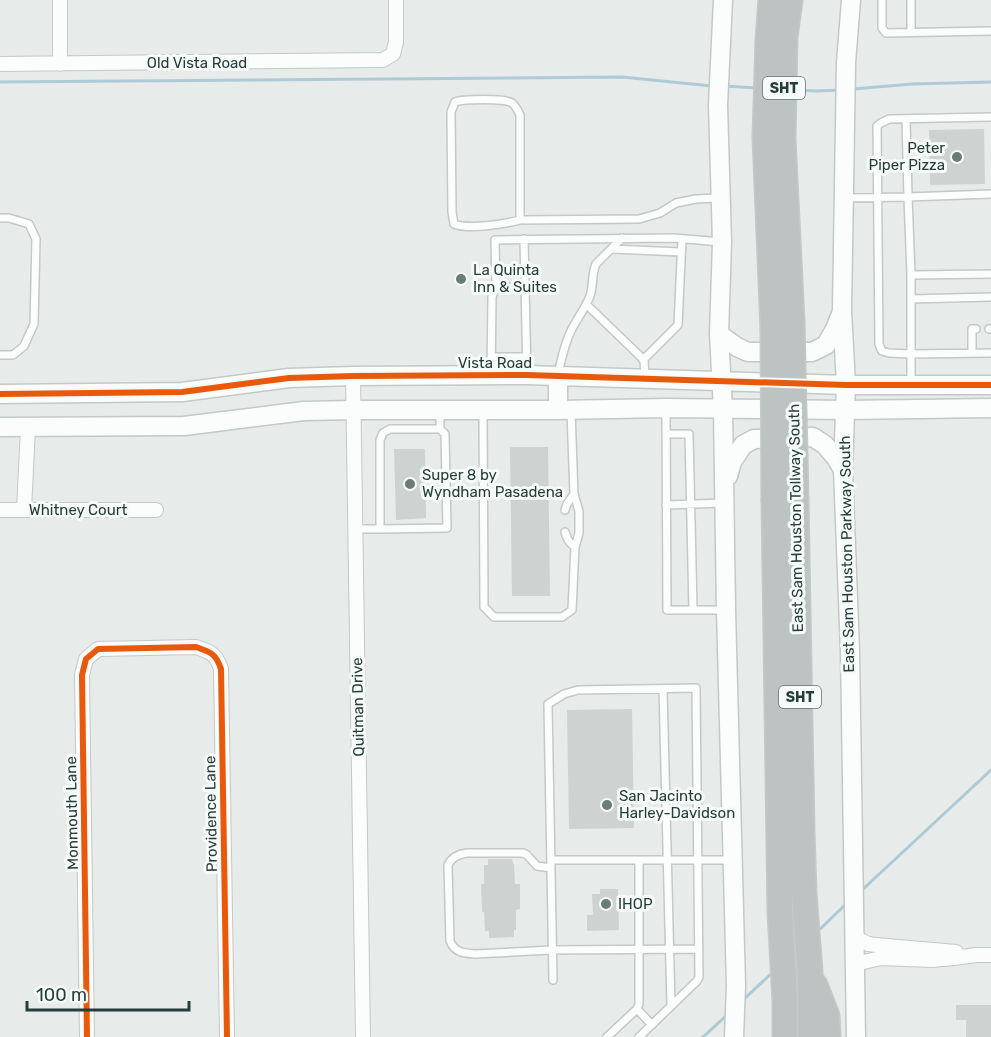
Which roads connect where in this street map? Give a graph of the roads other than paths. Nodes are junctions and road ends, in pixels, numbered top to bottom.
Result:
1 (60, 0) edge
2 (396, 0) edge
3 (723, 0) edge
4 (771, 0) edge
5 (790, 0) edge
6 (851, 0) edge
7 (882, 0) edge
8 (911, 0) edge
9 (991, 31) edge
10 (911, 32) junction
11 (776, 39) junction
12 (0, 64) edge
13 (60, 64) junction
14 (991, 117) edge
15 (906, 119) junction
16 (991, 194) edge
17 (878, 197) junction
18 (908, 197) junction
19 (721, 198) junction
20 (844, 198) junction
21 (0, 218) edge
22 (520, 220) junction
23 (622, 238) junction
24 (524, 239) junction
25 (682, 239) junction
26 (722, 242) junction
27 (612, 249) junction
28 (681, 252) junction
29 (991, 274) edge
30 (910, 275) junction
31 (496, 287) junction
32 (525, 287) junction
33 (991, 297) edge
34 (911, 298) junction
35 (587, 305) junction
36 (842, 311) junction
37 (976, 329) dead end
38 (720, 334) junction
39 (972, 353) junction
40 (991, 353) edge
41 (911, 354) junction
42 (0, 355) edge
43 (644, 360) junction
44 (491, 366) junction
45 (527, 366) junction
46 (353, 376) junction
47 (558, 376) junction
48 (645, 380) junction
49 (721, 380) junction
50 (846, 385) junction
51 (911, 385) junction
52 (991, 385) edge
53 (0, 394) edge
54 (666, 408) junction
55 (991, 408) edge
56 (354, 410) junction
57 (440, 410) junction
58 (483, 410) junction
59 (564, 410) junction
60 (723, 410) junction
61 (845, 410) junction
62 (0, 427) edge
63 (28, 427) junction
64 (440, 429) junction
65 (666, 434) junction
66 (843, 470) junction
67 (574, 494) junction
68 (724, 495) junction
69 (785, 501) junction
70 (691, 504) junction
71 (666, 505) junction
72 (0, 510) edge
73 (24, 510) junction
74 (156, 510) dead end
75 (565, 510) dead end
76 (356, 529) junction
77 (380, 529) junction
78 (565, 532) dead end
79 (575, 547) junction
80 (693, 609) junction
81 (726, 610) junction
82 (152, 647) joint
83 (663, 689) junction
84 (639, 860) junction
85 (668, 860) junction
86 (698, 860) junction
87 (732, 860) junction
88 (551, 864) junction
89 (855, 932) junction
90 (670, 949) junction
91 (699, 949) junction
92 (552, 950) junction
93 (639, 950) junction
94 (976, 955) junction
95 (991, 955) edge
96 (855, 964) junction
97 (553, 980) dead end
98 (812, 984) junction
99 (671, 1006) junction
100 (778, 1007) junction
101 (637, 1009) junction
102 (652, 1025) junction
103 (87, 1037) edge
104 (227, 1037) edge
105 (363, 1037) edge
106 (607, 1037) edge
107 (639, 1037) edge
108 (734, 1037) edge
109 (769, 1037) edge
110 (785, 1037) edge
111 (810, 1037) edge
112 (828, 1037) edge
113 (856, 1037) edge

1 - 13 street
2 - 13 street, Old Vista Road
3 - 19 main road
4 - 11 highway, East Sam Houston Tollway South / SHT
5 - 11 highway, East Sam Houston Tollway South / SHT
6 - 20 main road, East Sam Houston Parkway South
7 - 10 lane
8 - 10 lane
9 - 10 lane
11 - 69 highway, East Sam Houston Tollway South / SHT, bridge
12 - 13 street, Old Vista Road
14 - 15 lane
15 - 17 lane
15 - 18 lane
16 - 18 lane
17 - 18 lane
17 - 20 lane
17 - 41 lane
18 - 30 lane
19 - 22 lane
19 - 26 main road
20 - 36 main road, East Sam Houston Parkway South
21 - 42 lane
22 - 22 lane
23 - 24 lane
23 - 25 lane
23 - 27 lane
24 - 31 lane
24 - 32 lane
25 - 26 lane
25 - 28 lane
26 - 38 main road
27 - 28 lane
27 - 35 lane
28 - 43 lane
29 - 30 lane
30 - 34 lane
31 - 32 lane
31 - 44 lane
32 - 45 lane
33 - 34 lane
34 - 41 lane
35 - 43 lane
35 - 47 lane
36 - 38 main road
36 - 50 main road, East Sam Houston Parkway South
37 - 39 lane
38 - 49 main road
39 - 40 lane
39 - 41 lane
41 - 51 lane
43 - 48 lane
44 - 45 main road, Vista Road
44 - 46 main road, Vista Road
45 - 47 main road, Vista Road
46 - 53 main road, Vista Road
46 - 56 street, Quitman Drive
47 - 48 main road, Vista Road
47 - 59 main road
48 - 49 main road, Vista Road
49 - 50 main road, Vista Road
49 - 60 main road
50 - 51 main road, Vista Road
50 - 61 main road, East Sam Houston Parkway South
51 - 52 main road, Vista Road
54 - 59 main road
54 - 60 main road
54 - 65 lane
55 - 61 main road
56 - 57 main road
56 - 63 main road
56 - 76 street, Quitman Drive
57 - 58 main road
57 - 64 lane
58 - 59 main road
58 - 79 lane
59 - 67 lane
60 - 61 main road
60 - 68 main road
61 - 66 main road, East Sam Houston Parkway South
62 - 63 main road
63 - 73 street
64 - 77 lane
64 - 77 lane
65 - 70 lane
65 - 71 lane
66 - 68 main road
66 - 89 main road, East Sam Houston Parkway South
67 - 75 lane
67 - 79 lane
68 - 70 lane
68 - 81 main road
69 - 98 highway, East Sam Houston Tollway South / SHT
69 - 100 highway, East Sam Houston Tollway South / SHT
70 - 71 lane
70 - 80 lane
71 - 80 lane
72 - 73 street, Whitney Court
73 - 74 street, Whitney Court
76 - 77 lane
76 - 105 street, Quitman Drive
78 - 79 lane
80 - 81 lane
81 - 87 main road
82 - 103 street, Monmouth Lane
82 - 104 street, Providence Lane
83 - 85 lane
83 - 86 lane
83 - 88 lane
84 - 85 lane
84 - 88 lane
84 - 93 lane
85 - 86 lane
85 - 90 lane
86 - 87 lane
86 - 91 lane
87 - 108 main road
88 - 92 lane
88 - 92 lane
89 - 94 street
89 - 96 main road, East Sam Houston Parkway South
90 - 91 lane
90 - 93 lane
90 - 99 lane
91 - 99 lane
92 - 93 lane
92 - 97 lane
93 - 101 lane
94 - 95 street
94 - 96 street
96 - 113 main road, East Sam Houston Parkway South
98 - 111 highway, East Sam Houston Tollway South / SHT
98 - 112 highway
99 - 102 lane
100 - 109 highway
100 - 110 highway
101 - 102 lane
101 - 106 lane
102 - 107 lane

